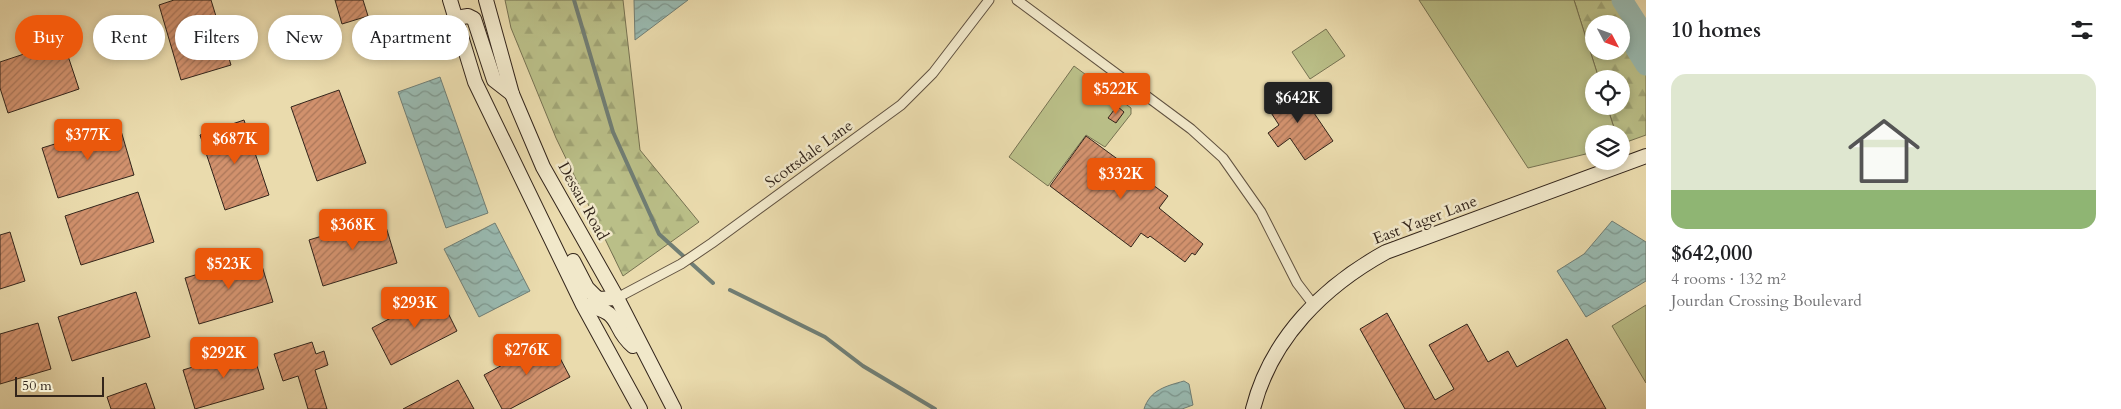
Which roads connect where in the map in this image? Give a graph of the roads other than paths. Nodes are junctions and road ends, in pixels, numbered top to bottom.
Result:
1 (450, 0) edge
2 (486, 0) edge
3 (989, 0) edge
4 (1017, 0) edge
5 (455, 15) edge
6 (469, 16) edge
7 (468, 60) edge
8 (512, 94) junction
9 (1646, 156) edge
10 (553, 240) junction
11 (617, 298) junction
12 (584, 304) junction
13 (1313, 304) junction
14 (647, 357) junction
15 (640, 409) edge
16 (674, 409) edge
17 (1253, 409) edge

1 - 5 main road
2 - 8 main road, Dessau Road
3 - 11 street, Scottsdale Lane
4 - 13 street
6 - 8 main road
7 - 10 main road
8 - 11 main road, Dessau Road
9 - 13 main road, East Yager Lane
10 - 11 main road
10 - 12 main road
11 - 14 main road, Dessau Road
12 - 14 main road
12 - 15 main road
13 - 17 main road, East Yager Lane
14 - 16 main road, Dessau Road

